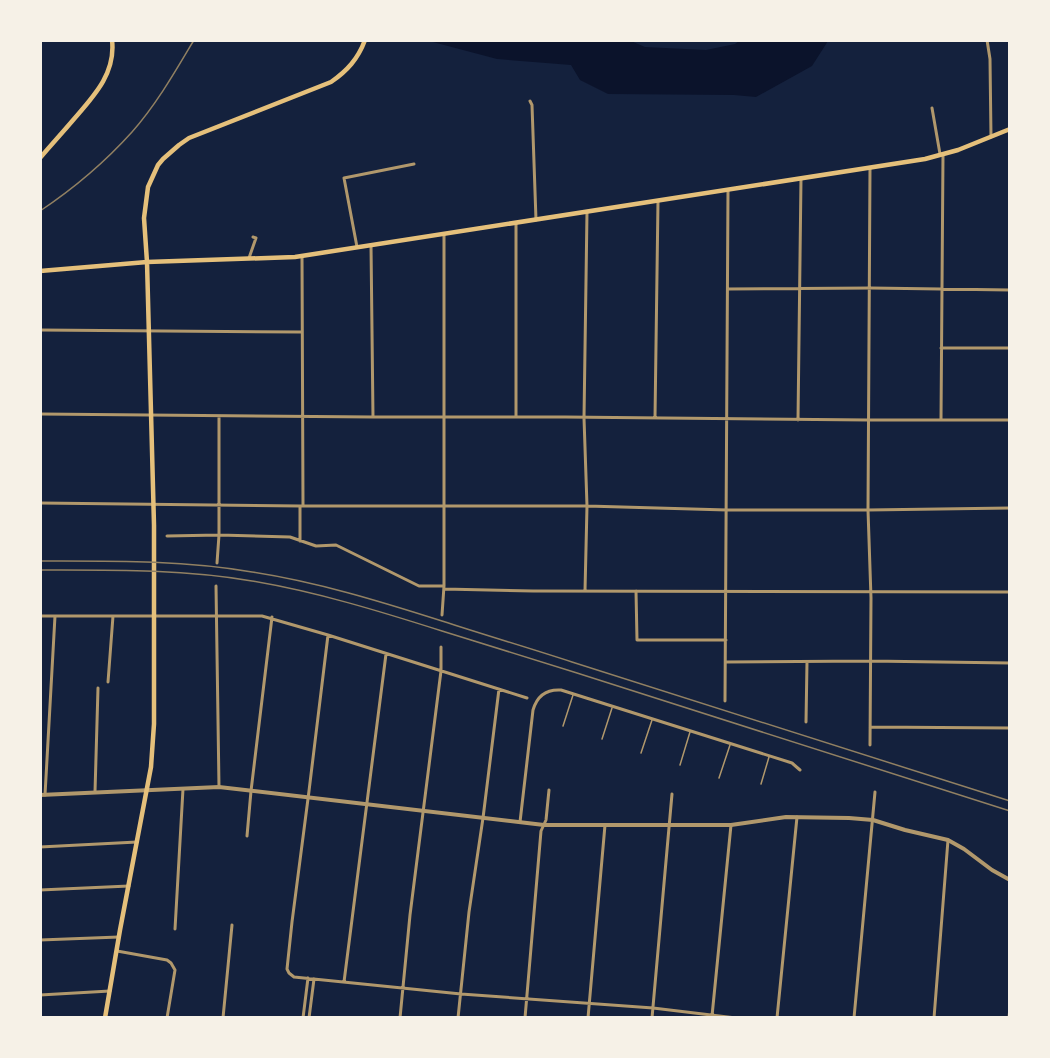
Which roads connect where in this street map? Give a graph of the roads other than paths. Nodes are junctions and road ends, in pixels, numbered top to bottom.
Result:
1 (112, 40) edge
2 (365, 40) edge
3 (987, 40) edge
4 (530, 101) dead end
5 (932, 108) dead end
6 (1010, 129) edge
7 (992, 136) junction
8 (942, 155) junction
9 (40, 158) edge
10 (414, 164) dead end
11 (870, 168) junction
12 (801, 179) junction
13 (728, 191) junction
14 (658, 201) junction
15 (587, 212) junction
16 (536, 220) junction
17 (516, 223) junction
18 (444, 234) junction
19 (253, 237) dead end
20 (371, 245) junction
21 (357, 247) junction
22 (302, 256) junction
23 (249, 258) junction
24 (147, 262) junction
25 (40, 271) edge
26 (728, 289) junction
27 (800, 289) junction
28 (869, 289) junction
29 (942, 289) junction
30 (1010, 290) edge
31 (40, 330) edge
32 (149, 330) junction
33 (301, 332) junction
34 (942, 348) junction
35 (1010, 348) edge
36 (40, 414) edge
37 (151, 415) junction
38 (219, 416) junction
39 (303, 416) junction
40 (374, 417) junction
41 (444, 417) junction
42 (516, 417) junction
43 (584, 418) junction
44 (655, 418) junction
45 (727, 419) junction
46 (798, 420) junction
47 (868, 420) junction
48 (941, 420) junction
49 (1010, 420) edge
50 (40, 503) edge
51 (153, 504) junction
52 (218, 505) junction
53 (302, 506) junction
54 (587, 506) junction
55 (444, 507) junction
56 (1010, 508) edge
57 (727, 510) junction
58 (868, 510) junction
59 (219, 535) junction
60 (167, 536) dead end
61 (300, 541) junction
62 (217, 563) dead end
63 (216, 586) dead end
64 (444, 587) junction
65 (585, 591) junction
66 (636, 591) junction
67 (726, 591) junction
68 (871, 591) junction
69 (1010, 592) edge
70 (217, 615) junction
71 (442, 615) dead end
72 (40, 616) edge
73 (55, 616) junction
74 (113, 616) junction
75 (272, 617) junction
76 (328, 634) junction
77 (726, 640) junction
78 (441, 647) dead end
79 (386, 654) junction
80 (870, 661) junction
81 (726, 662) junction
82 (807, 662) junction
83 (1010, 663) edge
84 (441, 671) junction
85 (108, 682) dead end
86 (98, 688) dead end
87 (498, 689) junction
88 (573, 694) junction
89 (527, 698) dead end
90 (725, 701) dead end
91 (612, 707) junction
92 (652, 719) junction
93 (806, 722) dead end
94 (563, 726) dead end
95 (870, 727) junction
96 (1010, 728) edge
97 (691, 731) junction
98 (602, 739) dead end
99 (730, 744) junction
100 (870, 745) dead end
101 (641, 753) dead end
102 (770, 756) junction
103 (680, 765) dead end
104 (800, 770) dead end
105 (719, 778) dead end
106 (761, 784) dead end
107 (219, 787) junction
108 (183, 789) junction
109 (549, 790) dead end
110 (147, 791) junction
111 (251, 791) junction
112 (94, 792) junction
113 (875, 792) dead end
114 (672, 794) dead end
115 (43, 795) edge
116 (308, 797) junction
117 (367, 803) junction
118 (424, 811) junction
119 (797, 817) junction
120 (483, 818) junction
121 (873, 820) junction
122 (520, 822) junction
123 (544, 825) junction
124 (605, 825) junction
125 (668, 825) junction
126 (731, 825) junction
127 (247, 836) dead end
128 (948, 840) junction
129 (137, 842) junction
130 (40, 847) edge
131 (1010, 880) edge
132 (129, 886) junction
133 (40, 890) edge
134 (232, 925) dead end
135 (175, 928) dead end
136 (119, 937) junction
137 (40, 940) edge
138 (117, 951) junction
139 (308, 978) junction
140 (314, 979) junction
141 (344, 982) junction
142 (403, 988) junction
143 (110, 991) junction
144 (461, 994) junction
145 (40, 995) edge
146 (527, 998) junction
147 (590, 1003) junction
148 (1010, 1007) edge
149 (653, 1008) junction
150 (712, 1016) edge
151 (105, 1017) edge
152 (166, 1017) edge
153 (223, 1017) edge
154 (303, 1017) edge
155 (309, 1017) edge
156 (400, 1017) edge
157 (458, 1017) edge
158 (525, 1017) edge
159 (588, 1017) edge
160 (652, 1017) edge
161 (736, 1017) edge
162 (777, 1017) edge
163 (854, 1017) edge
164 (934, 1017) edge
165 (1009, 1017) edge

1 - 9 main road
2 - 24 main road
3 - 7 street
4 - 16 street
5 - 8 street
6 - 7 main road
7 - 8 main road
8 - 11 main road
8 - 29 street
10 - 21 street
11 - 12 main road
11 - 28 street
12 - 13 main road
12 - 27 street
13 - 14 main road
13 - 26 street
14 - 15 main road
14 - 44 street
15 - 16 main road
15 - 43 street
16 - 17 main road
17 - 18 main road
17 - 42 street
18 - 20 main road
18 - 41 street
19 - 23 street
20 - 21 main road
20 - 40 street
21 - 22 main road
22 - 23 main road
22 - 33 street
23 - 24 main road
24 - 25 main road
24 - 32 main road
26 - 27 street
26 - 45 street
27 - 28 street
27 - 46 street
28 - 29 street
28 - 47 street
29 - 30 street
29 - 34 street
31 - 32 street
32 - 33 street
32 - 37 main road
33 - 39 street
34 - 35 street
34 - 48 street
36 - 37 street
37 - 38 street
37 - 51 main road
38 - 39 street
38 - 52 street
39 - 40 street
39 - 53 street
40 - 41 street
41 - 42 street
41 - 55 street
42 - 43 street
43 - 44 street
43 - 54 street
44 - 45 street
45 - 46 street
45 - 57 street
46 - 47 street
47 - 48 street
47 - 58 street
48 - 49 street
50 - 51 street
51 - 52 street
51 - 110 main road
52 - 53 street
52 - 59 street
53 - 55 street
53 - 61 street
54 - 55 street
54 - 57 street
54 - 65 street
55 - 64 street
56 - 58 street
57 - 58 street
57 - 67 street
58 - 68 street
59 - 60 street
59 - 61 street
59 - 62 street
61 - 64 street
63 - 70 street
64 - 65 street
64 - 71 street
65 - 66 street
66 - 67 street
66 - 77 street
67 - 68 street
67 - 77 street
68 - 69 street
68 - 80 street
70 - 74 street
70 - 75 street
70 - 107 street
72 - 73 street
73 - 74 street
73 - 115 street
74 - 85 street
75 - 76 street
75 - 111 street
76 - 79 street
76 - 116 street
77 - 81 street
78 - 84 street
79 - 84 street
79 - 117 street
80 - 82 street
80 - 83 street
80 - 95 street
81 - 82 street
81 - 90 street
82 - 93 street
84 - 87 street
84 - 118 street
86 - 112 street
87 - 89 street
87 - 120 street
88 - 91 street
88 - 94 lane
88 - 122 street
91 - 92 street
91 - 98 lane
92 - 97 street
92 - 101 lane
95 - 96 street
95 - 100 street
97 - 99 street
97 - 103 lane
99 - 102 street
99 - 105 lane
102 - 104 street
102 - 106 lane
107 - 108 street
107 - 111 street
108 - 110 street
108 - 135 street
109 - 123 street
110 - 112 street
110 - 129 main road
111 - 116 street
111 - 127 street
112 - 115 street
113 - 121 street
114 - 125 street
116 - 117 street
116 - 139 street
117 - 118 street
117 - 141 street
118 - 120 street
118 - 142 street
119 - 121 street
119 - 126 street
119 - 162 street
120 - 122 street
120 - 144 street
121 - 128 street
121 - 163 street
122 - 123 street
123 - 124 street
123 - 146 street
124 - 125 street
124 - 147 street
125 - 126 street
125 - 149 street
126 - 150 street
128 - 131 street
128 - 164 street
129 - 130 street
129 - 132 main road
132 - 133 street
132 - 136 main road
134 - 153 street
136 - 137 street
136 - 138 main road
138 - 143 main road
138 - 152 street
139 - 140 street
139 - 154 street
140 - 141 street
140 - 155 street
141 - 142 street
142 - 144 street
142 - 156 street
143 - 145 street
143 - 151 main road
144 - 146 street
144 - 157 street
146 - 147 street
146 - 158 street
147 - 149 street
147 - 159 street
148 - 165 street
149 - 150 street
149 - 160 street
150 - 161 street

